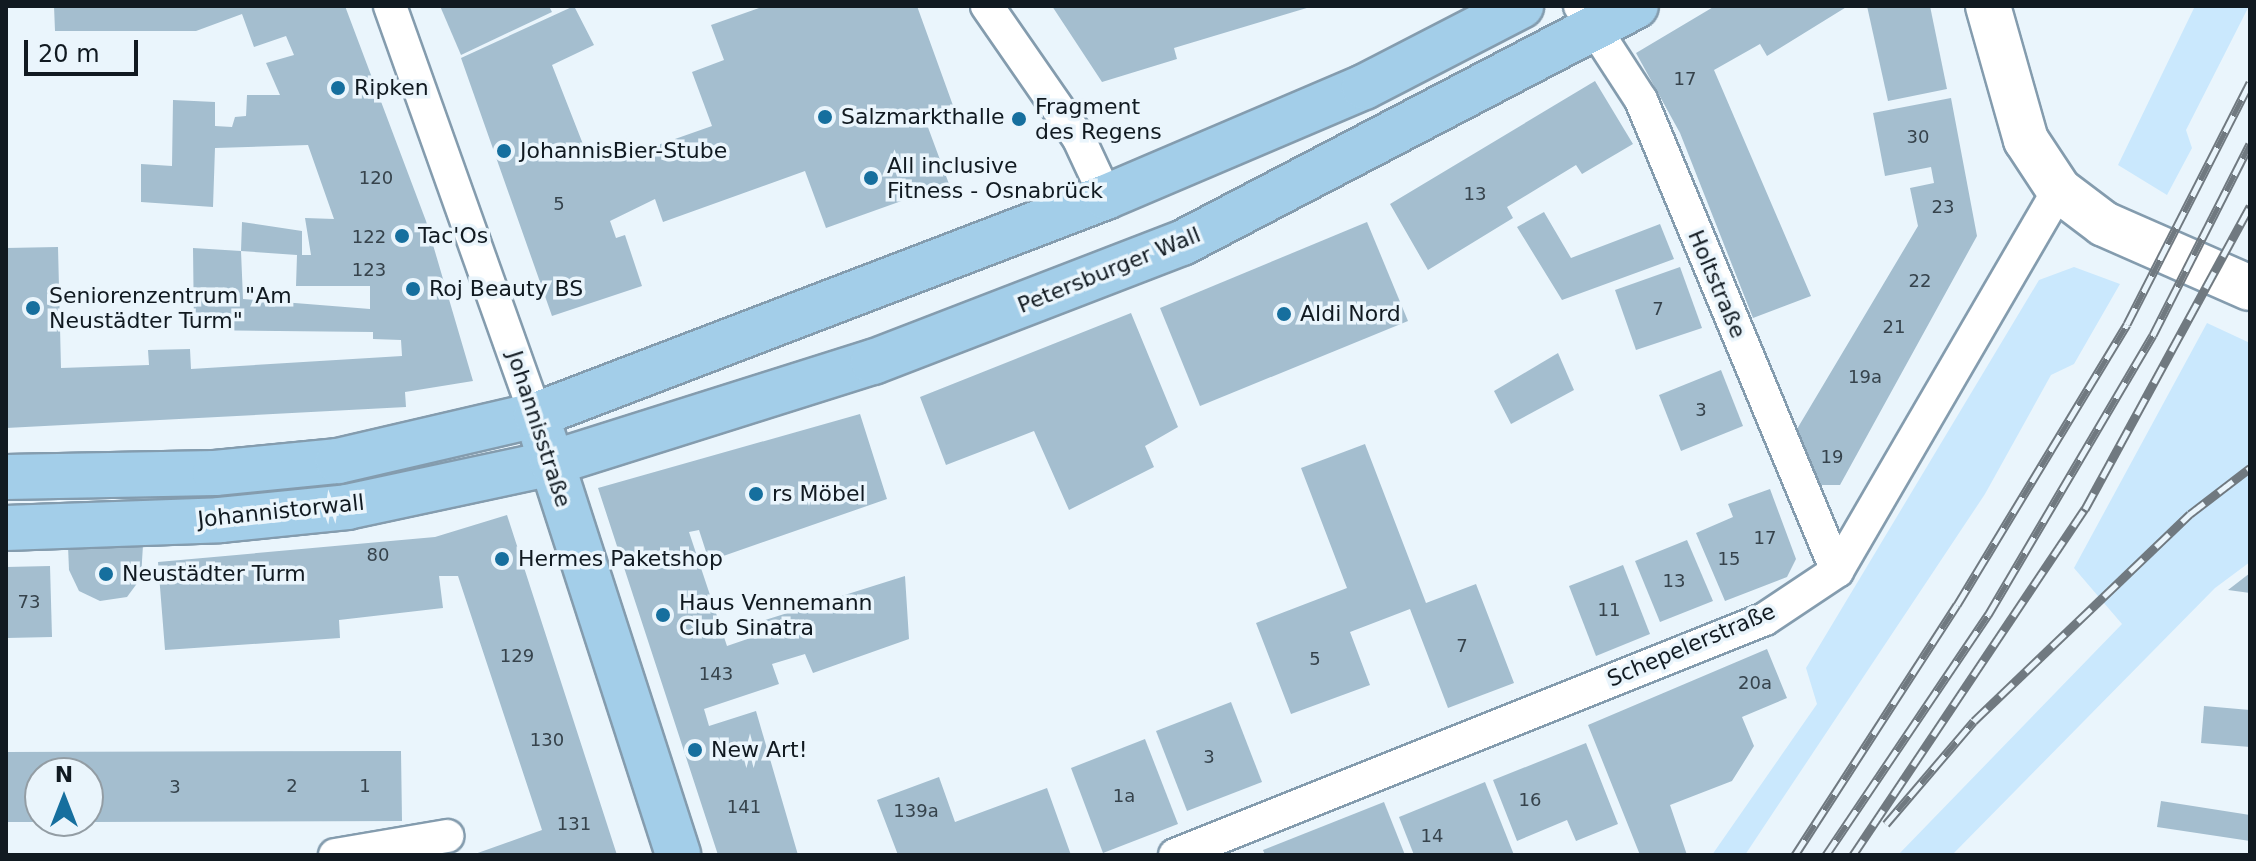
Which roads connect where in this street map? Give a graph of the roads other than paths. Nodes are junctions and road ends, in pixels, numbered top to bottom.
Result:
1 (390, 6) edge
2 (987, 6) edge
3 (1521, 6) edge
4 (1636, 6) edge
5 (1988, 6) edge
6 (1588, 18) edge
7 (2059, 190) junction
8 (1106, 197) junction
9 (2250, 288) edge
10 (536, 415) junction
11 (552, 463) junction
12 (6, 477) edge
13 (6, 528) edge
14 (1837, 571) junction
15 (447, 836) dead end
16 (335, 855) edge
17 (678, 855) edge
18 (1175, 855) edge

1 - 10 street, Johannisstraße
2 - 8 street
3 - 8 main road
4 - 6 main road, Petersburger Wall
5 - 7 main road
6 - 11 main road, Petersburger Wall
6 - 14 street, Holtstraße
7 - 9 main road
7 - 14 street, Schepelerstraße
8 - 10 main road
10 - 11 main road, Johannisstraße
10 - 12 main road, Johannistorwall
11 - 13 main road, Johannistorwall
11 - 17 main road, Johannisstraße
14 - 18 street, Schepelerstraße
15 - 16 street

